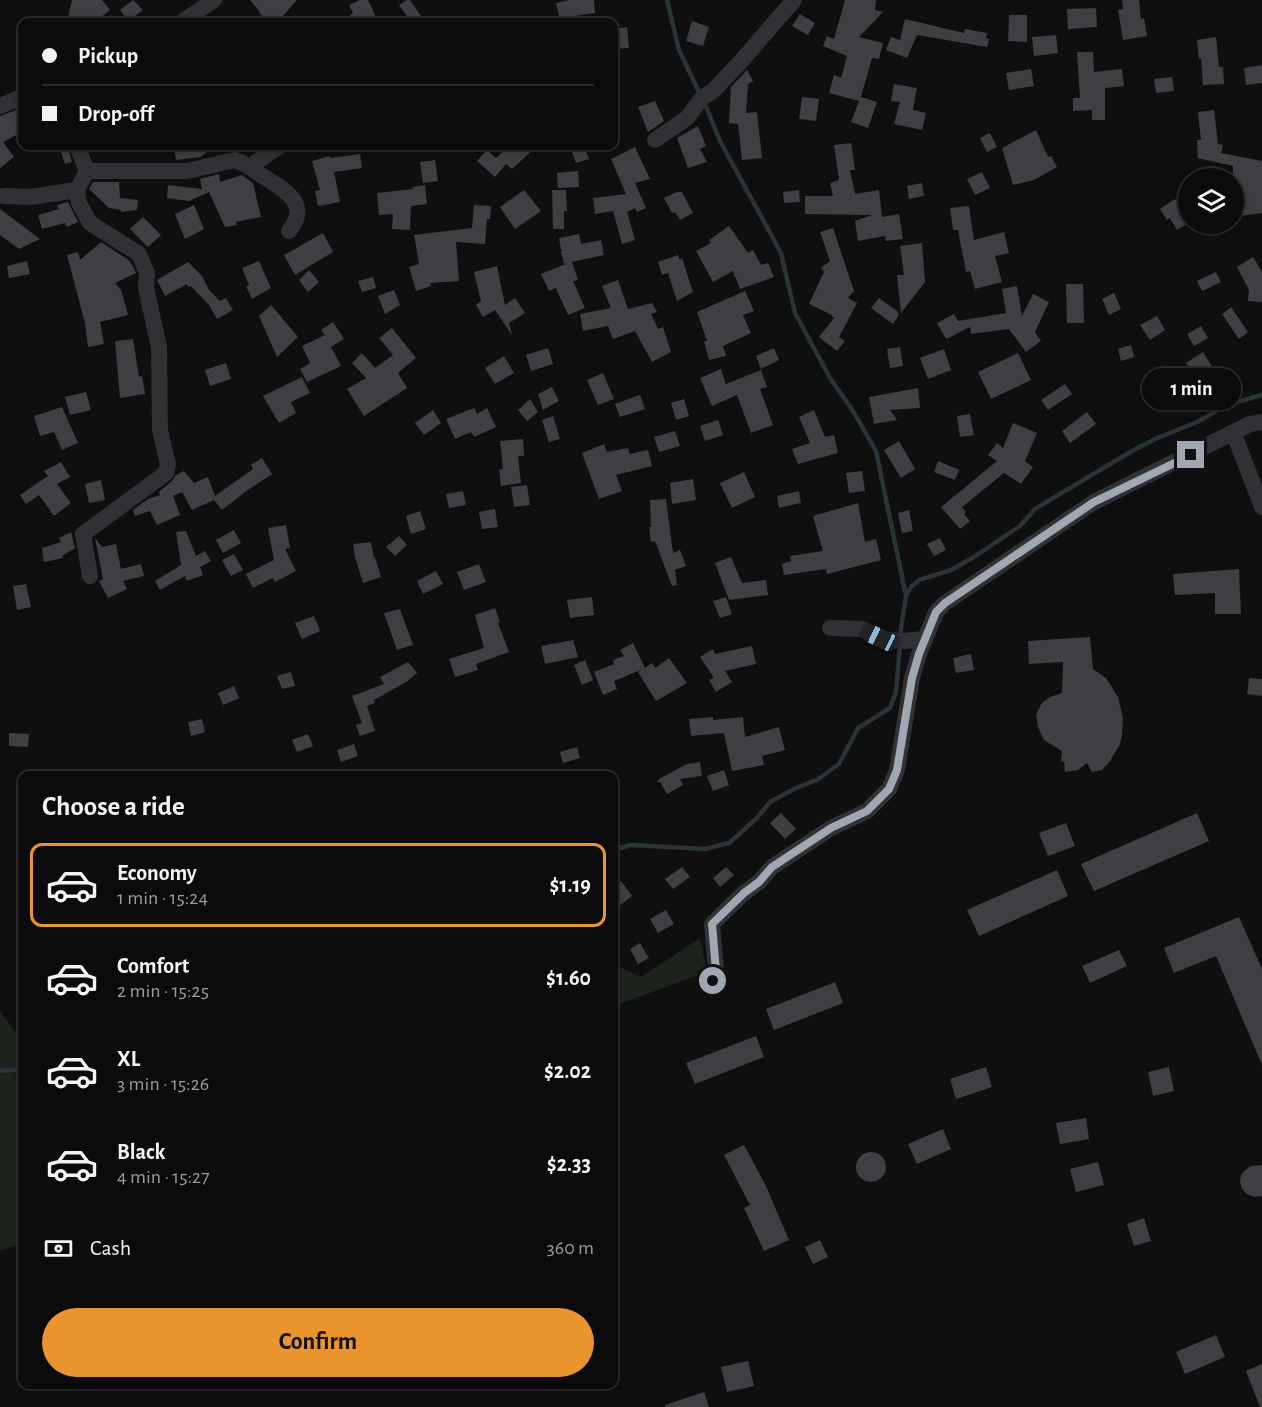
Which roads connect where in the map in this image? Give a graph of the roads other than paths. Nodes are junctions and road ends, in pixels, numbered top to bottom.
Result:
1 (214, 0) edge
2 (794, 0) edge
3 (188, 18) edge
4 (18, 99) edge
5 (0, 106) edge
6 (655, 140) dead end
7 (79, 150) edge
8 (274, 150) edge
9 (249, 167) junction
10 (87, 171) junction
11 (77, 190) junction
12 (4, 196) dead end
13 (289, 231) dead end
14 (1262, 422) edge
15 (1234, 434) junction
16 (1262, 507) edge
17 (90, 576) dead end
18 (830, 628) dead end
19 (924, 639) junction
20 (713, 981) dead end

1 - 3 street
2 - 6 street
4 - 5 street
7 - 10 street
8 - 9 street
9 - 10 street
9 - 13 street
10 - 11 street
11 - 12 street
11 - 17 street
14 - 15 street
15 - 16 street
15 - 19 street
18 - 19 street
19 - 20 street

